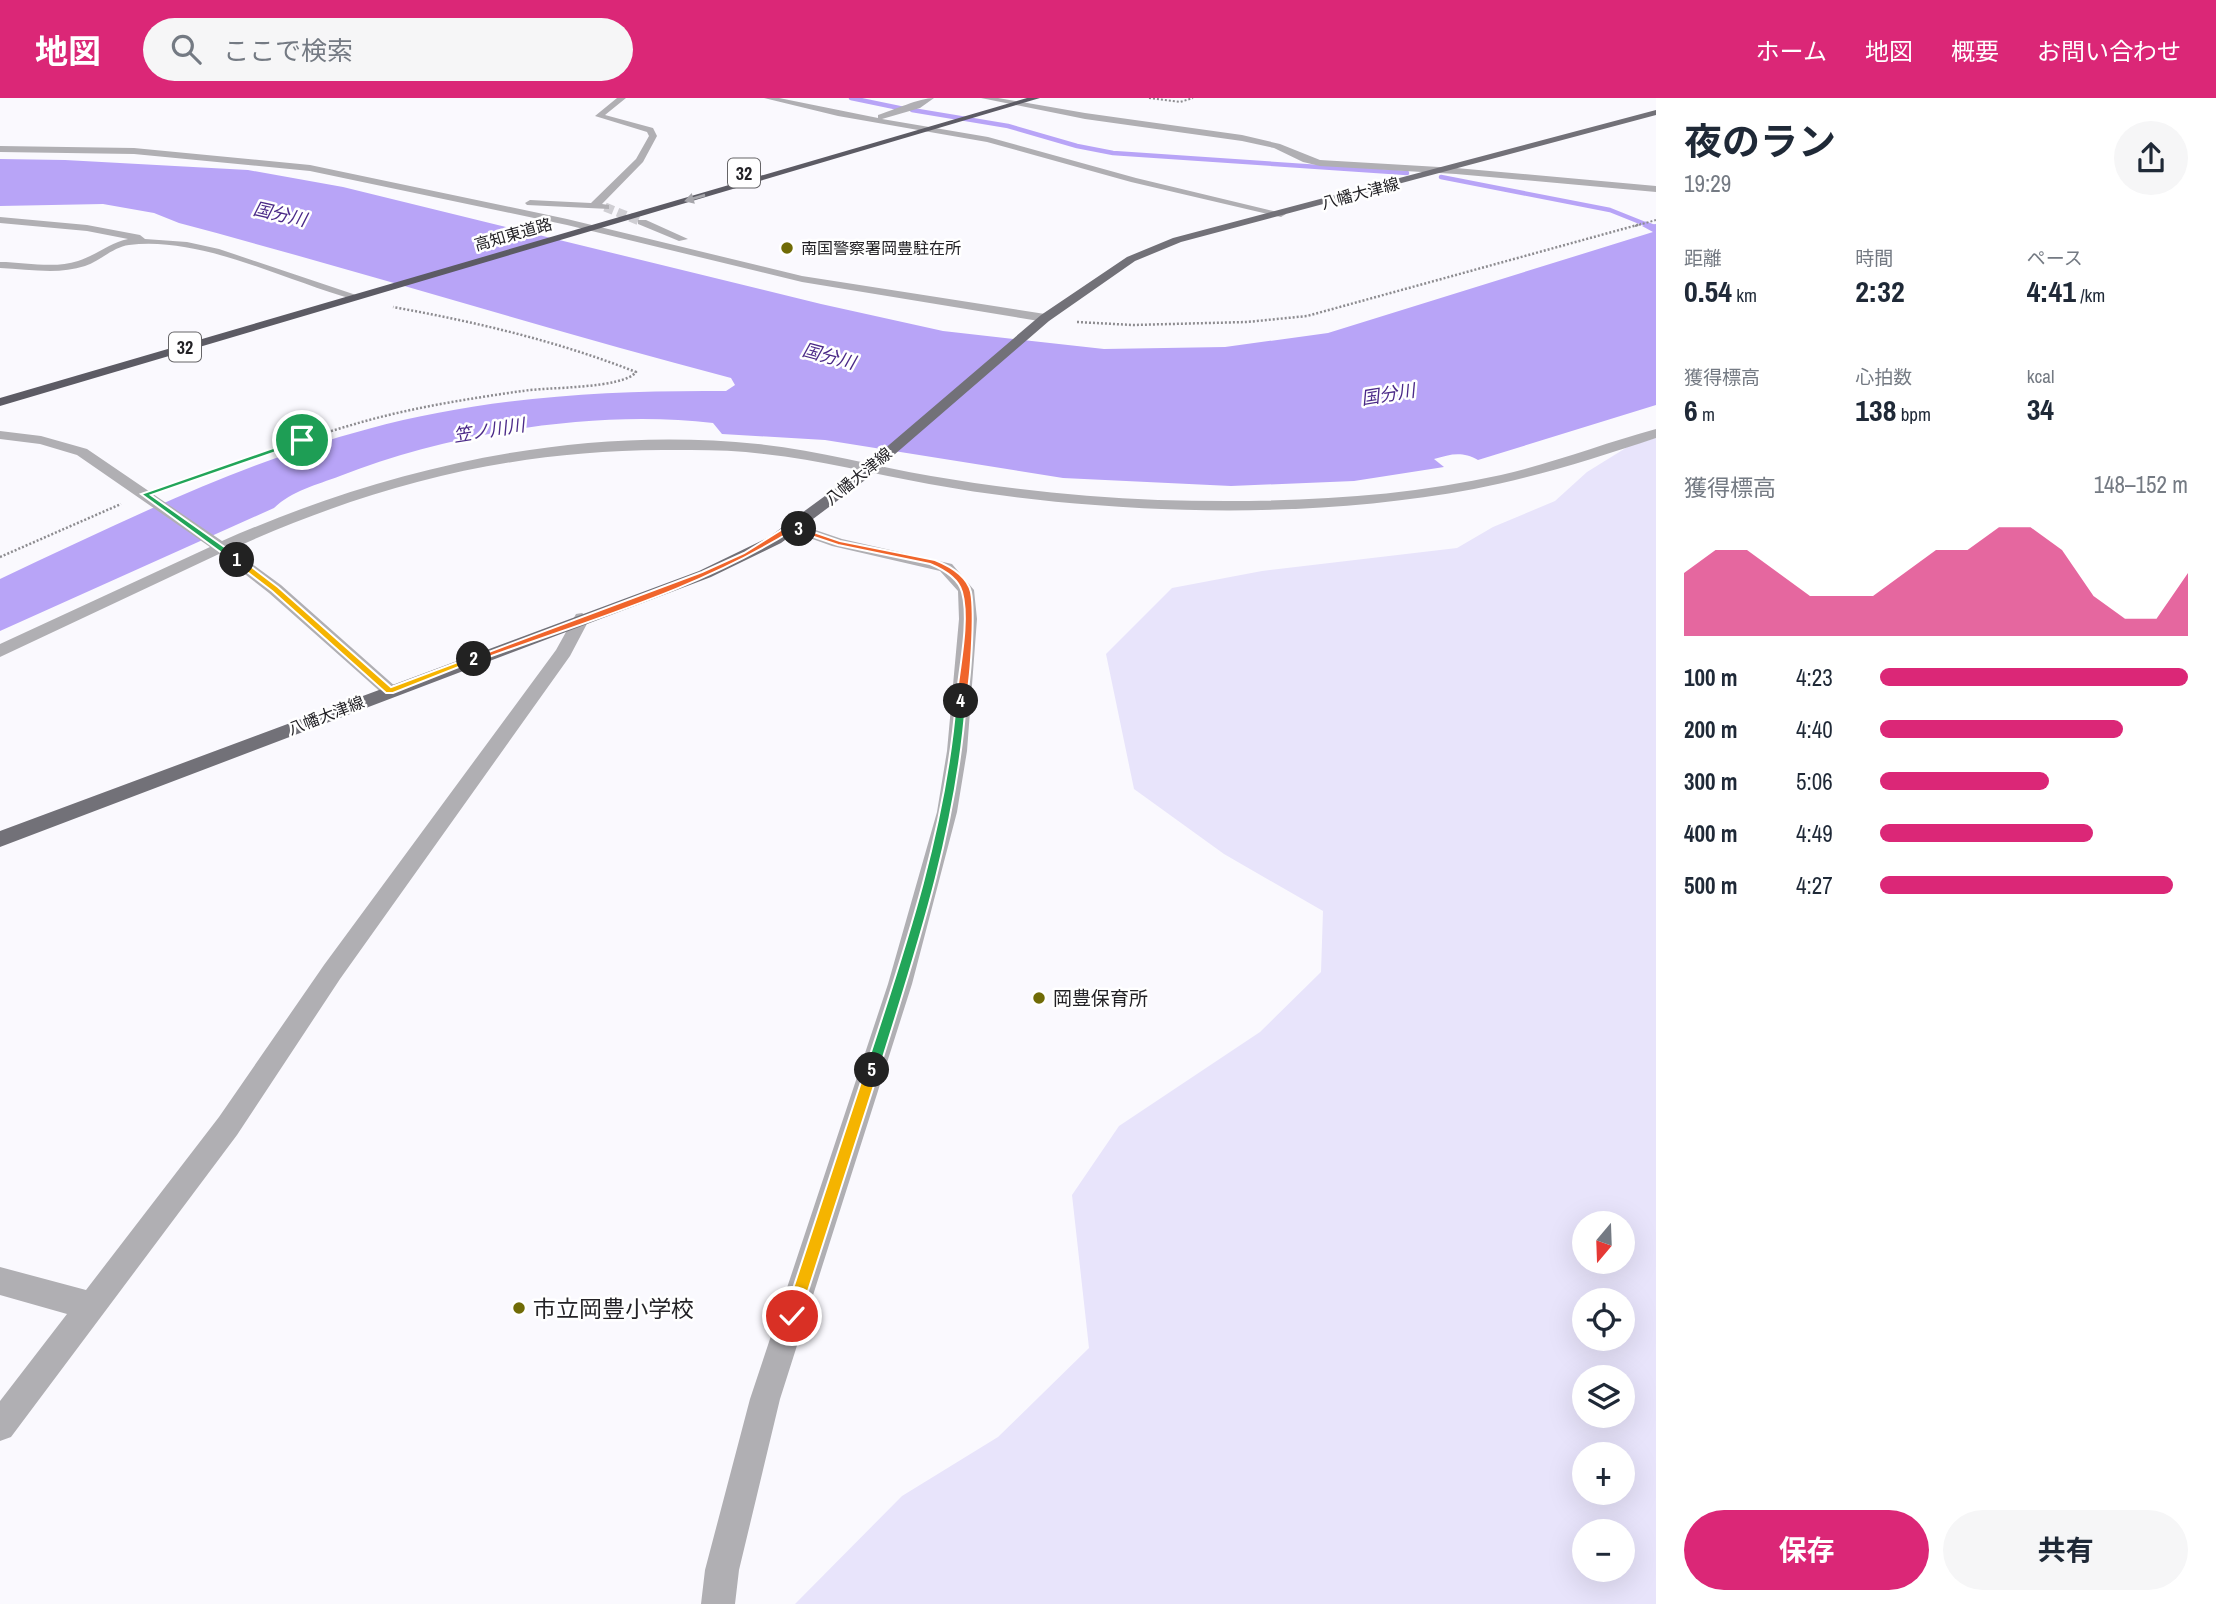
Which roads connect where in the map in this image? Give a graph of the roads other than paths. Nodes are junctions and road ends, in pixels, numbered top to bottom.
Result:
1 (622, 98) edge
2 (768, 98) edge
3 (930, 98) edge
4 (985, 98) edge
5 (1036, 98) edge
6 (1002, 99) edge
7 (1018, 103) junction
8 (1656, 112) edge
9 (838, 114) junction
10 (933, 124) junction
11 (913, 126) junction
12 (0, 149) edge
13 (1441, 170) junction
14 (701, 185) dead end
15 (1656, 189) edge
16 (459, 200) junction
17 (621, 207) tunnel mouth
18 (1281, 214) junction
19 (0, 220) edge
20 (567, 222) junction
21 (642, 222) tunnel mouth
22 (87, 228) junction
23 (592, 228) junction
24 (541, 230) dead end
25 (514, 238) dead end
26 (127, 242) junction
27 (183, 246) junction
28 (721, 261) junction
29 (0, 265) edge
30 (337, 292) junction
31 (355, 292) junction
32 (1043, 319) junction
33 (0, 390) edge
34 (0, 402) edge
35 (1656, 433) edge
36 (0, 435) edge
37 (870, 468) junction
38 (792, 527) junction
39 (220, 546) junction
40 (582, 618) junction
41 (0, 651) edge
42 (390, 691) junction
43 (0, 839) edge
44 (0, 1281) edge
45 (91, 1306) junction
46 (0, 1426) edge
47 (718, 1604) edge

1 - 16 street
2 - 9 street
3 - 9 street
4 - 6 street
5 - 7 highway, 高知東道路 / 32
6 - 7 street
6 - 10 highway, 高知東道路 / 32
7 - 10 highway, 高知東道路 / 32
7 - 13 street
8 - 13 main road, 八幡大津線
9 - 11 street
10 - 11 highway, 高知東道路 / 32
10 - 18 street
10 -> 23 highway, 高知東道路 / 32
11 - 14 highway, 高知東道路 / 32
12 - 16 street
13 - 15 street
13 - 18 main road, 八幡大津線
16 - 20 street
17 - 20 highway, 高知東道路
18 - 32 main road, 八幡大津線
19 - 22 street
20 - 23 street
20 - 24 highway, 高知東道路
21 - 28 street
22 - 26 street
22 - 27 street
23 - 28 street
23 - 31 highway, 高知東道路 / 32
25 - 31 highway, 高知東道路 / 32
26 - 27 street
26 - 29 street
27 - 30 street
28 - 32 street
30 - 31 highway, 高知東道路 / 32
30 - 33 highway, 高知東道路 / 32
31 - 34 highway, 高知東道路 / 32
32 - 37 main road, 八幡大津線
35 - 37 street
36 - 39 street
37 - 38 main road, 八幡大津線
37 - 39 street
38 - 40 main road, 八幡大津線
38 - 47 street
39 - 41 street
39 - 42 street
40 - 42 main road, 八幡大津線
40 - 45 street
42 - 43 main road, 八幡大津線
44 - 45 street
45 - 46 street

